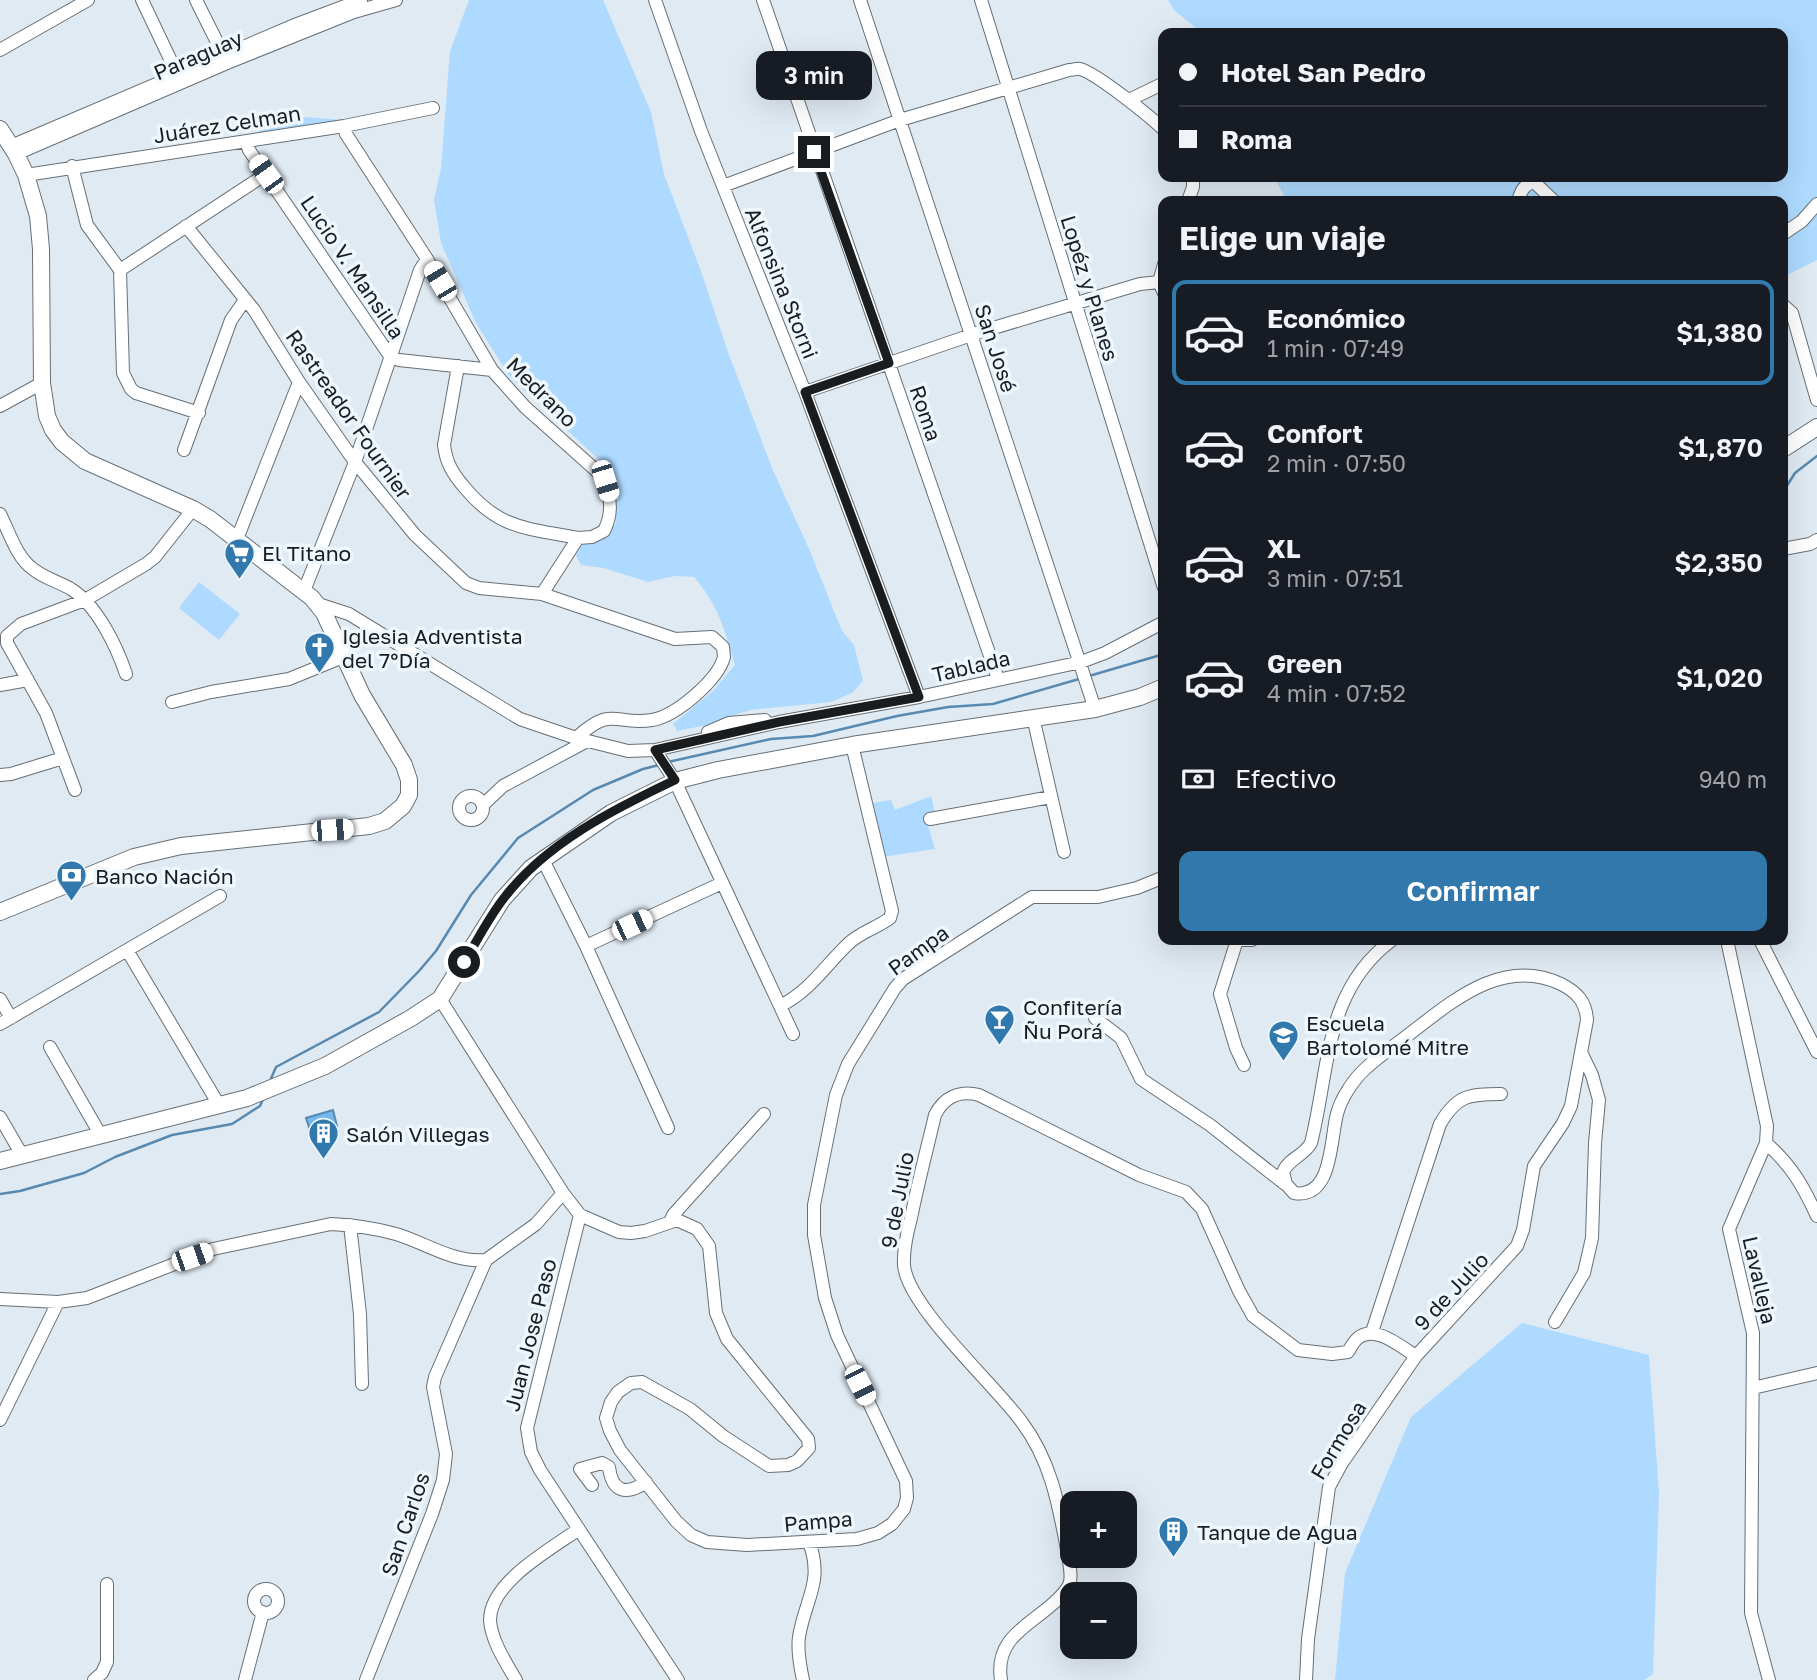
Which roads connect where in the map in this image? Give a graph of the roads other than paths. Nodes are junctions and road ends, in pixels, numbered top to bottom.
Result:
1 (88, 0) edge
2 (142, 0) edge
3 (196, 0) edge
4 (361, 0) edge
5 (396, 0) edge
6 (655, 0) edge
7 (763, 0) edge
8 (860, 0) edge
9 (981, 0) edge
10 (0, 50) edge
11 (225, 59) junction
12 (829, 74) dead end
13 (180, 79) junction
14 (792, 86) junction
15 (1158, 86) edge
16 (1007, 88) junction
17 (1129, 100) junction
18 (433, 108) dead end
19 (900, 120) junction
20 (1158, 125) edge
21 (344, 126) junction
22 (0, 129) edge
23 (246, 142) junction
24 (14, 150) junction
25 (814, 152) junction
26 (72, 166) junction
27 (266, 174) junction
28 (26, 175) junction
29 (1535, 182) edge
30 (1535, 182) edge
31 (723, 186) junction
32 (1520, 196) edge
33 (1549, 196) edge
34 (1817, 204) edge
35 (186, 226) junction
36 (1788, 230) edge
37 (426, 259) junction
38 (120, 270) junction
39 (1158, 287) edge
40 (246, 300) junction
41 (1075, 303) junction
42 (1788, 309) edge
43 (971, 335) junction
44 (390, 356) junction
45 (889, 363) junction
46 (458, 366) junction
47 (492, 370) junction
48 (299, 382) junction
49 (42, 383) junction
50 (805, 392) junction
51 (1817, 400) edge
52 (0, 406) edge
53 (199, 413) junction
54 (1817, 427) edge
55 (1788, 446) edge
56 (184, 450) dead end
57 (355, 462) junction
58 (193, 509) junction
59 (0, 514) edge
60 (578, 538) junction
61 (237, 539) junction
62 (1817, 540) edge
63 (1788, 548) edge
64 (1158, 569) edge
65 (304, 592) junction
66 (542, 594) junction
67 (85, 600) junction
68 (318, 604) junction
69 (1158, 625) edge
70 (343, 657) junction
71 (1082, 665) junction
72 (126, 674) dead end
73 (29, 680) junction
74 (998, 680) junction
75 (0, 685) edge
76 (1158, 693) edge
77 (919, 697) junction
78 (172, 702) dead end
79 (1096, 709) junction
80 (1033, 717) junction
81 (582, 739) junction
82 (852, 746) junction
83 (657, 753) junction
84 (63, 758) junction
85 (0, 775) edge
86 (672, 776) junction
87 (75, 790) dead end
88 (1051, 797) junction
89 (483, 805) dead end
90 (930, 819) dead end
91 (1064, 852) dead end
92 (542, 858) junction
93 (1158, 879) edge
94 (722, 883) junction
95 (220, 896) dead end
96 (0, 912) edge
97 (1235, 945) edge
98 (1386, 945) edge
99 (1728, 945) edge
100 (1763, 945) edge
101 (586, 946) junction
102 (127, 950) junction
103 (0, 999) edge
104 (440, 999) junction
105 (780, 1006) junction
106 (1095, 1018) dead end
107 (6, 1021) edge
108 (793, 1034) dead end
109 (50, 1046) dead end
110 (1817, 1052) edge
111 (1581, 1054) junction
112 (1244, 1066) dead end
113 (1501, 1094) dead end
114 (219, 1105) junction
115 (764, 1114) dead end
116 (0, 1117) edge
117 (668, 1128) dead end
118 (100, 1134) junction
119 (1766, 1143) junction
120 (22, 1154) junction
121 (0, 1161) edge
122 (1286, 1184) junction
123 (563, 1192) junction
124 (580, 1215) junction
125 (1817, 1216) edge
126 (670, 1222) junction
127 (350, 1225) junction
128 (486, 1260) junction
129 (0, 1299) edge
130 (58, 1302) junction
131 (1555, 1322) dead end
132 (1372, 1332) junction
133 (1416, 1356) junction
134 (1817, 1373) edge
135 (362, 1384) dead end
136 (1753, 1388) junction
137 (0, 1420) edge
138 (646, 1482) junction
139 (592, 1485) dead end
140 (579, 1529) junction
141 (809, 1542) junction
142 (107, 1584) dead end
143 (263, 1612) dead end
144 (94, 1680) edge
145 (245, 1680) edge
146 (366, 1680) edge
147 (516, 1680) edge
148 (678, 1680) edge
149 (803, 1680) edge
150 (1001, 1680) edge
151 (1306, 1680) edge
152 (1769, 1680) edge

1 - 10 street
2 - 13 street
3 - 11 street
4 - 11 street, Paraguay
5 - 11 street, Paraguay
6 - 31 street, Alfonsina Storni
7 - 14 street, Roma
8 - 19 street, San José
9 - 16 street, Lopéz y Planes
11 - 13 street, Paraguay
12 - 14 street
13 - 24 street, Paraguay
14 - 25 street, Roma
15 - 17 street
16 - 17 street
16 - 19 street
16 - 41 street, Lopéz y Planes
17 - 20 street
18 - 21 street, Juárez Celman
19 - 25 street
19 - 43 street, San José
21 - 23 street, Juárez Celman
21 - 37 street, Medrano
22 - 24 main road
23 - 26 street, Juárez Celman
23 - 27 street, Lucio V. Mansilla
24 - 28 main road
25 - 31 street
25 - 45 street, Roma
26 - 28 street, Juárez Celman
26 - 38 street
27 - 35 street
27 - 44 street, Lucio V. Mansilla
28 - 49 main road
29 - 32 street
30 - 33 street
31 - 50 street, Alfonsina Storni
34 - 36 street
35 - 38 street
35 - 40 street, Rastreador Fournier
37 - 44 street
37 - 47 street, Medrano
38 - 53 street
39 - 41 street
40 - 48 street, Rastreador Fournier
40 - 53 street
41 - 43 street
41 - 64 street, Lopéz y Planes
42 - 51 street
43 - 45 street
43 - 71 street, San José
44 - 46 street, Lucio V. Mansilla
44 - 57 street
45 - 50 street
45 - 74 street, Roma
46 - 47 street, Lucio V. Mansilla
46 - 60 street
47 - 60 street, Medrano
48 - 57 street, Rastreador Fournier
48 - 61 street
49 - 52 street
49 - 58 main road
50 - 77 street, Alfonsina Storni
53 - 56 street
54 - 55 main road
57 - 65 street
57 - 66 street, Rastreador Fournier
58 - 61 main road
58 - 67 street
59 - 67 street
60 - 66 street
61 - 65 main road
62 - 63 street
65 - 68 main road
66 - 81 street, Rastreador Fournier
67 - 72 street
67 - 73 street
68 - 70 main road
68 - 81 street, Tablada
69 - 71 street, Tablada
70 - 78 street
70 - 96 main road
71 - 74 street, Tablada
71 - 79 street, San José
73 - 75 street
73 - 84 street
74 - 77 street, Tablada
76 - 79 main road
77 - 83 street, Tablada
79 - 80 main road
80 - 82 main road
80 - 88 street
81 - 83 street, Tablada
81 - 89 street
82 - 86 main road
82 - 105 street
83 - 86 street
84 - 85 street
84 - 87 street
86 - 92 main road
86 - 94 street
88 - 90 street
88 - 91 street
92 - 101 street
92 - 104 main road
93 - 141 street, Pampa
94 - 101 street
94 - 105 street
95 - 102 street
97 - 112 street
98 - 122 street
99 - 119 street, Lavalleja
100 - 110 street
101 - 117 street
102 - 107 street
102 - 114 street
103 - 107 street
104 - 114 main road
104 - 123 street
105 - 108 street
106 - 122 street
109 - 118 street
111 - 122 street, 9 de Julio
111 - 131 street
111 - 133 street, 9 de Julio
113 - 132 street
114 - 118 main road
115 - 126 street
116 - 120 street
118 - 120 main road
119 - 125 street
119 - 136 street, Lavalleja
120 - 121 main road
123 - 124 street
123 - 128 street
124 - 126 street
124 - 140 street, Juan Jose Paso
126 - 138 street, Pampa
127 - 128 street
127 - 130 street
127 - 135 street
128 - 146 street, San Carlos
129 - 130 street
130 - 137 street
132 - 133 street, 9 de Julio
132 - 150 street, 9 de Julio
133 - 151 street, Formosa
134 - 136 street
136 - 152 street, Lavalleja
138 - 139 street
138 - 141 street, Pampa
140 - 147 street
140 - 148 street, Juan Jose Paso
141 - 149 street
142 - 144 street
143 - 145 street

